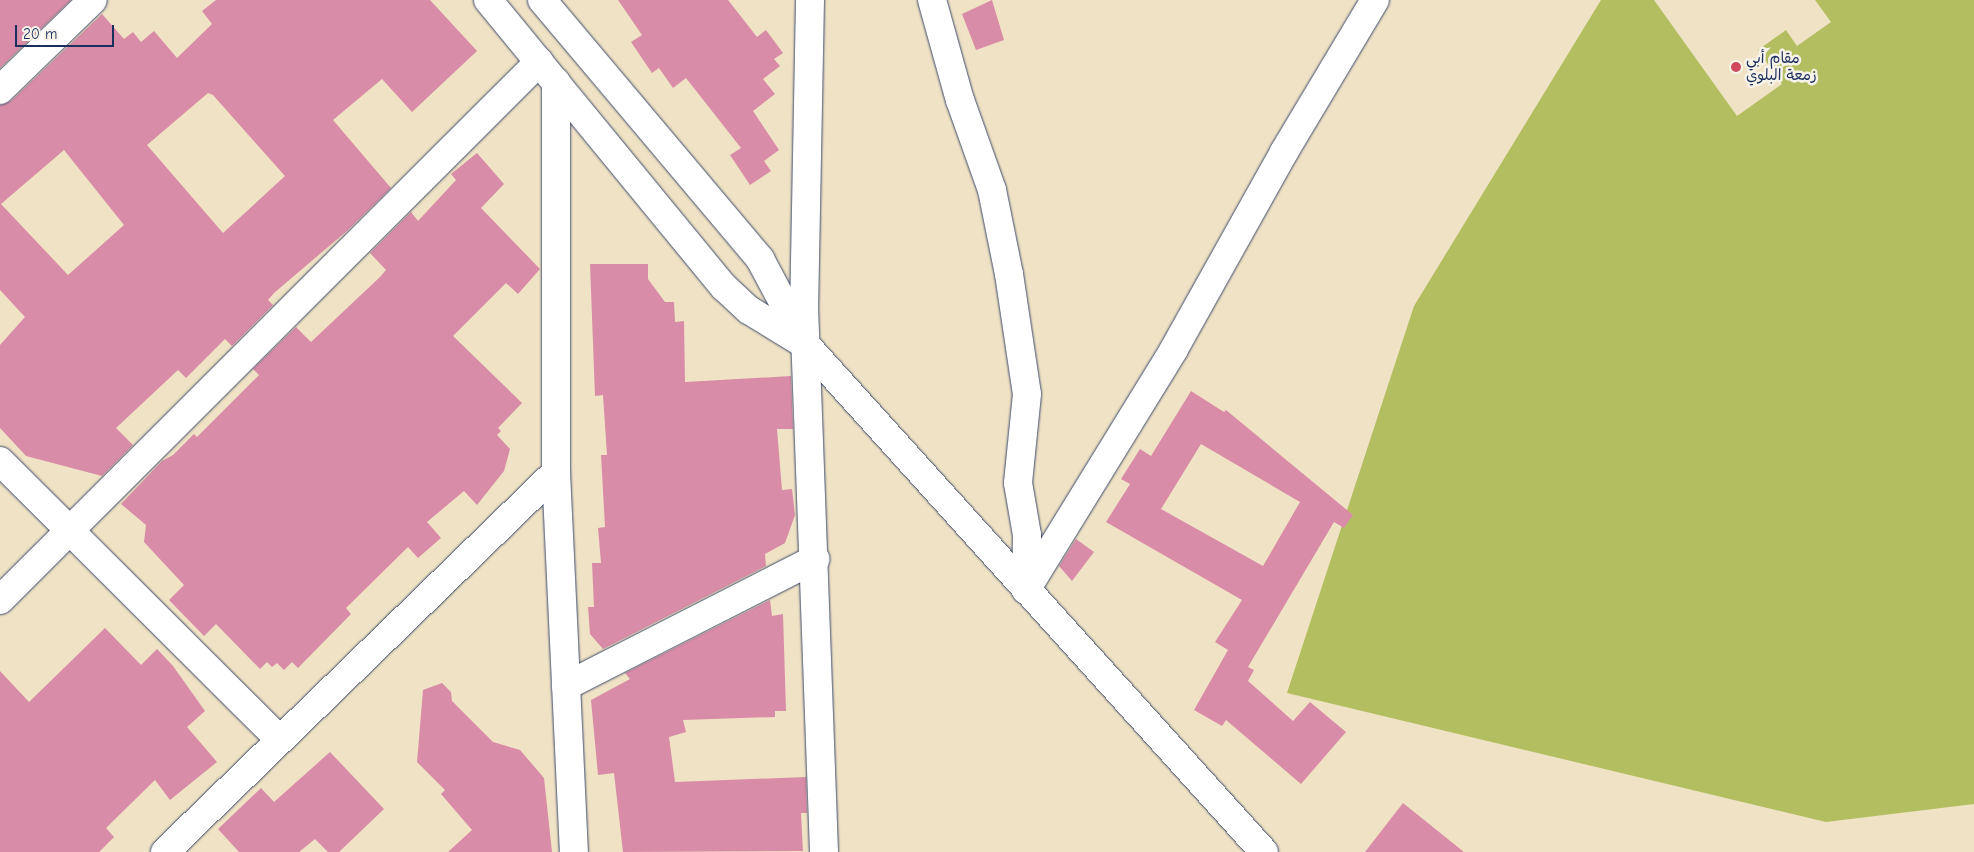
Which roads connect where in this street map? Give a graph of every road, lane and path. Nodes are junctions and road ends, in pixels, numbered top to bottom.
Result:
1 (93, 0) edge
2 (488, 0) edge
3 (542, 0) edge
4 (810, 0) edge
5 (932, 0) edge
6 (1375, 0) edge
7 (539, 62) junction
8 (556, 82) junction
9 (0, 90) edge
10 (806, 345) junction
11 (0, 461) edge
12 (556, 472) junction
13 (72, 531) junction
14 (815, 559) junction
15 (1026, 590) junction
16 (0, 600) edge
17 (566, 686) junction
18 (278, 738) junction
19 (165, 852) edge
20 (574, 852) edge
21 (824, 852) edge
22 (1264, 852) edge

1 - 9 street
2 - 7 street
3 - 10 street
4 - 10 street
5 - 15 street
6 - 15 street
7 - 8 street
7 - 13 street
8 - 10 street
8 - 12 street
10 - 14 street
10 - 15 street
11 - 13 street
12 - 17 street
12 - 18 street
13 - 16 street
13 - 18 street
14 - 17 street
14 - 21 street
15 - 22 street
17 - 20 street
18 - 19 street

